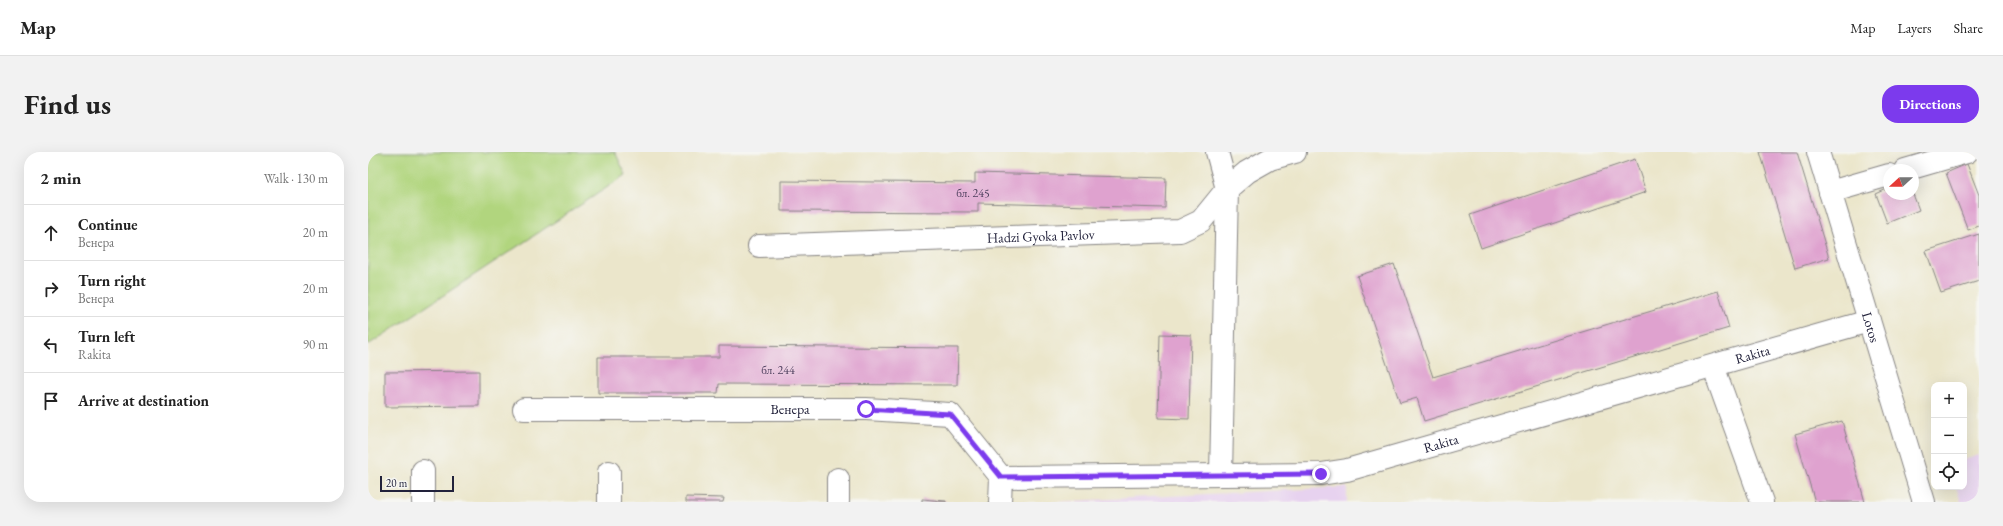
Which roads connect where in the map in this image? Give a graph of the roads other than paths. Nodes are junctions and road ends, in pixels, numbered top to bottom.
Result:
1 (1217, 152) edge
2 (1295, 152) edge
3 (1818, 152) edge
4 (1967, 152) edge
5 (1919, 166) edge
6 (1883, 177) edge
7 (1227, 189) junction
8 (1830, 192) junction
9 (759, 246) dead end
10 (1869, 321) junction
11 (1713, 366) junction
12 (524, 409) dead end
13 (423, 471) dead end
14 (609, 472) dead end
15 (1221, 475) junction
16 (1001, 477) junction
17 (838, 479) dead end
18 (423, 502) edge
19 (609, 502) edge
20 (838, 502) edge
21 (1000, 502) edge
22 (1762, 502) edge
23 (1924, 502) edge

1 - 7 street
2 - 7 street, Hadzi Gyoka Pavlov
3 - 8 street, Lotos
4 - 5 street
6 - 8 street
7 - 9 street, Hadzi Gyoka Pavlov
7 - 15 street
8 - 10 street, Lotos
10 - 11 street, Rakita
10 - 23 street, Lotos
11 - 15 street, Rakita
11 - 22 street
12 - 16 street, Венера
13 - 18 street
14 - 19 street
15 - 16 street, Rakita
16 - 21 street
17 - 20 street

